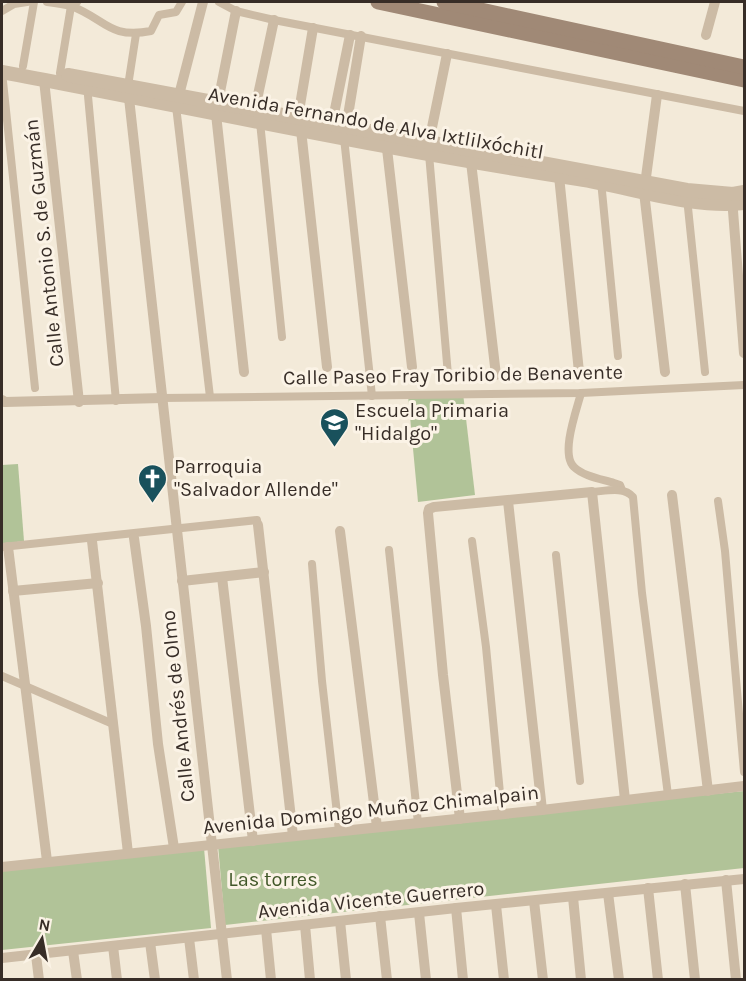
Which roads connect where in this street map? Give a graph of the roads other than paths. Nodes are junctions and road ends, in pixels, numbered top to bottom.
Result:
1 (27, 2) edge
2 (34, 2) edge
3 (47, 2) edge
4 (182, 2) edge
5 (203, 2) edge
6 (219, 2) edge
7 (378, 2) edge
8 (444, 2) edge
9 (715, 2) edge
10 (74, 4) edge
11 (8, 6) edge
12 (236, 11) junction
13 (477, 11) edge
14 (274, 20) junction
15 (313, 28) junction
16 (136, 34) junction
17 (706, 35) dead end
18 (355, 36) junction
19 (447, 54) junction
20 (2, 63) edge
21 (23, 66) junction
22 (744, 67) edge
23 (2, 72) edge
24 (60, 74) junction
25 (44, 80) junction
26 (744, 80) edge
27 (87, 83) junction
28 (129, 91) junction
29 (657, 95) junction
30 (178, 100) junction
31 (217, 108) junction
32 (744, 111) edge
33 (257, 115) junction
34 (300, 124) junction
35 (341, 130) junction
36 (386, 140) junction
37 (429, 148) junction
38 (471, 162) junction
39 (559, 177) junction
40 (601, 178) junction
41 (644, 187) junction
42 (687, 195) junction
43 (738, 198) edge
44 (282, 337) dead end
45 (744, 353) edge
46 (618, 356) dead end
47 (412, 366) dead end
48 (327, 367) dead end
49 (244, 372) dead end
50 (579, 372) dead end
51 (665, 372) dead end
52 (705, 372) dead end
53 (448, 375) dead end
54 (496, 375) dead end
55 (744, 385) edge
56 (35, 388) dead end
57 (581, 393) junction
58 (372, 396) junction
59 (210, 397) junction
60 (162, 398) junction
61 (2, 400) edge
62 (117, 400) junction
63 (79, 402) junction
64 (622, 490) junction
65 (592, 492) junction
66 (672, 495) dead end
67 (508, 501) junction
68 (718, 501) dead end
69 (258, 525) joint
70 (176, 527) junction
71 (340, 531) dead end
72 (134, 538) dead end
73 (92, 539) junction
74 (472, 540) dead end
75 (5, 547) edge
76 (389, 550) dead end
77 (556, 555) dead end
78 (312, 564) dead end
79 (264, 572) junction
80 (222, 577) junction
81 (182, 581) junction
82 (98, 583) junction
83 (13, 591) junction
84 (2, 676) edge
85 (25, 686) junction
86 (113, 724) junction
87 (744, 772) edge
88 (580, 782) dead end
89 (744, 786) edge
90 (708, 791) junction
91 (668, 795) junction
92 (625, 800) junction
93 (542, 810) junction
94 (502, 814) junction
95 (460, 819) junction
96 (418, 823) junction
97 (376, 827) junction
98 (339, 831) junction
99 (293, 836) junction
100 (253, 841) junction
101 (211, 844) junction
102 (174, 848) junction
103 (128, 853) junction
104 (46, 861) junction
105 (2, 867) edge
106 (744, 879) edge
107 (726, 880) junction
108 (685, 884) junction
109 (648, 888) junction
110 (608, 893) junction
111 (573, 897) junction
112 (534, 901) junction
113 (496, 905) junction
114 (456, 908) junction
115 (419, 913) junction
116 (380, 916) junction
117 (340, 921) junction
118 (305, 925) junction
119 (266, 929) junction
120 (222, 935) junction
121 (189, 938) junction
122 (150, 942) junction
123 (113, 946) junction
124 (74, 951) junction
125 (36, 955) junction
126 (2, 958) edge
127 (39, 980) edge
128 (77, 980) edge
129 (117, 980) edge
130 (155, 980) edge
131 (194, 980) edge
132 (227, 980) edge
133 (271, 980) edge
134 (310, 980) edge
135 (346, 980) edge
136 (387, 980) edge
137 (426, 980) edge
138 (464, 980) edge
139 (504, 980) edge
140 (543, 980) edge
141 (581, 980) edge
142 (619, 980) edge
143 (657, 980) edge
144 (694, 980) edge
145 (736, 980) edge

1 - 11 street
2 - 21 street
3 - 10 street
4 - 16 street
5 - 30 street
6 - 12 street
7 - 13 main road
8 - 13 main road
9 - 17 street
10 - 16 street
10 - 24 street
12 - 14 street
12 - 31 street
13 - 22 main road
13 - 26 main road
14 - 15 street
14 - 33 street
15 - 18 street
15 - 34 street
16 - 28 street
18 - 19 street
18 - 35 street
19 - 29 street
19 - 37 street
20 - 21 street, Avenida Fernando de Alva Ixtlilxóchitl
21 - 24 street, Avenida Fernando de Alva Ixtlilxóchitl
23 - 25 street, Avenida Fernando de Alva Ixtlilxóchitl
23 - 56 street
24 - 27 street, Avenida Fernando de Alva Ixtlilxóchitl
25 - 27 street, Avenida Fernando de Alva Ixtlilxóchitl
25 - 63 street, Calle Antonio S. de Guzmán
27 - 28 street, Avenida Fernando de Alva Ixtlilxóchitl
27 - 62 street
28 - 30 street, Avenida Fernando de Alva Ixtlilxóchitl
28 - 60 street
29 - 32 street
29 - 41 street
30 - 31 street, Avenida Fernando de Alva Ixtlilxóchitl
30 - 59 street
31 - 33 street, Avenida Fernando de Alva Ixtlilxóchitl
31 - 49 street
33 - 34 street, Avenida Fernando de Alva Ixtlilxóchitl
33 - 44 street
34 - 35 street, Avenida Fernando de Alva Ixtlilxóchitl
34 - 48 street
35 - 36 street, Avenida Fernando de Alva Ixtlilxóchitl
35 - 58 street
36 - 37 street, Avenida Fernando de Alva Ixtlilxóchitl
36 - 47 street
37 - 38 street, Avenida Fernando de Alva Ixtlilxóchitl
37 - 40 street, Avenida Fernando de Alva Ixtlilxóchitl
37 - 53 street
38 - 39 street, Avenida Fernando de Alva Ixtlilxóchitl
38 - 54 street
39 - 40 street, Avenida Fernando de Alva Ixtlilxóchitl
39 - 50 street
40 - 41 street, Avenida Fernando de Alva Ixtlilxóchitl
40 - 46 street
41 - 42 street, Avenida Fernando de Alva Ixtlilxóchitl
41 - 51 street
42 - 43 street, Avenida Fernando de Alva Ixtlilxóchitl
42 - 52 street
43 - 45 street
55 - 57 street, Calle Paseo Fray Toribio de Benavente
57 - 58 street, Calle Paseo Fray Toribio de Benavente
57 - 64 street
58 - 59 street, Calle Paseo Fray Toribio de Benavente
59 - 60 street, Calle Paseo Fray Toribio de Benavente
60 - 62 street
60 - 70 street, Calle Andrés de Olmo
61 - 63 street
62 - 63 street
64 - 65 street
64 - 91 street
65 - 67 street
65 - 92 street
66 - 90 street
67 - 93 street
67 - 95 street
68 - 87 street
69 - 70 street
69 - 79 street
70 - 73 street
70 - 81 street, Calle Andrés de Olmo
71 - 97 street
72 - 102 street
73 - 75 street
73 - 82 street
74 - 94 street
75 - 83 street
76 - 96 street
77 - 88 street
78 - 98 street
79 - 80 street
79 - 99 street
80 - 81 street
80 - 100 street
81 - 101 street, Calle Andrés de Olmo
82 - 83 street
82 - 86 street
83 - 85 street
84 - 85 street
85 - 86 street
85 - 104 street
86 - 103 street
89 - 90 street, Avenida Domingo Muñoz Chimalpain
90 - 91 street, Avenida Domingo Muñoz Chimalpain
91 - 92 street, Avenida Domingo Muñoz Chimalpain
92 - 93 street, Avenida Domingo Muñoz Chimalpain
93 - 94 street, Avenida Domingo Muñoz Chimalpain
94 - 95 street, Avenida Domingo Muñoz Chimalpain
95 - 96 street, Avenida Domingo Muñoz Chimalpain
96 - 97 street, Avenida Domingo Muñoz Chimalpain
97 - 98 street, Avenida Domingo Muñoz Chimalpain
98 - 99 street, Avenida Domingo Muñoz Chimalpain
99 - 100 street, Avenida Domingo Muñoz Chimalpain
100 - 101 street, Avenida Domingo Muñoz Chimalpain
101 - 102 street, Avenida Domingo Muñoz Chimalpain
101 - 120 street, Calle Andrés de Olmo
102 - 103 street, Avenida Domingo Muñoz Chimalpain
103 - 104 street, Avenida Domingo Muñoz Chimalpain
104 - 105 street, Avenida Domingo Muñoz Chimalpain
106 - 107 street, Avenida Vicente Guerrero
107 - 108 street, Avenida Vicente Guerrero
107 - 145 street
108 - 109 street, Avenida Vicente Guerrero
108 - 144 street
109 - 110 street, Avenida Vicente Guerrero
109 - 143 street
110 - 111 street, Avenida Vicente Guerrero
110 - 142 street
111 - 112 street, Avenida Vicente Guerrero
111 - 141 street
112 - 113 street, Avenida Vicente Guerrero
112 - 140 street
113 - 114 street, Avenida Vicente Guerrero
113 - 139 street
114 - 115 street, Avenida Vicente Guerrero
114 - 138 street
115 - 116 street, Avenida Vicente Guerrero
115 - 137 street
116 - 117 street, Avenida Vicente Guerrero
116 - 136 street
117 - 118 street, Avenida Vicente Guerrero
117 - 135 street
118 - 119 street, Avenida Vicente Guerrero
118 - 134 street
119 - 120 street, Avenida Vicente Guerrero
119 - 133 street
120 - 121 street, Avenida Vicente Guerrero
120 - 132 street, Calle Andrés de Olmo
121 - 122 street, Avenida Vicente Guerrero
121 - 131 street
122 - 123 street, Avenida Vicente Guerrero
122 - 130 street
123 - 124 street, Avenida Vicente Guerrero
123 - 129 street
124 - 125 street, Avenida Vicente Guerrero
124 - 128 street
125 - 126 street, Avenida Vicente Guerrero
125 - 127 street

